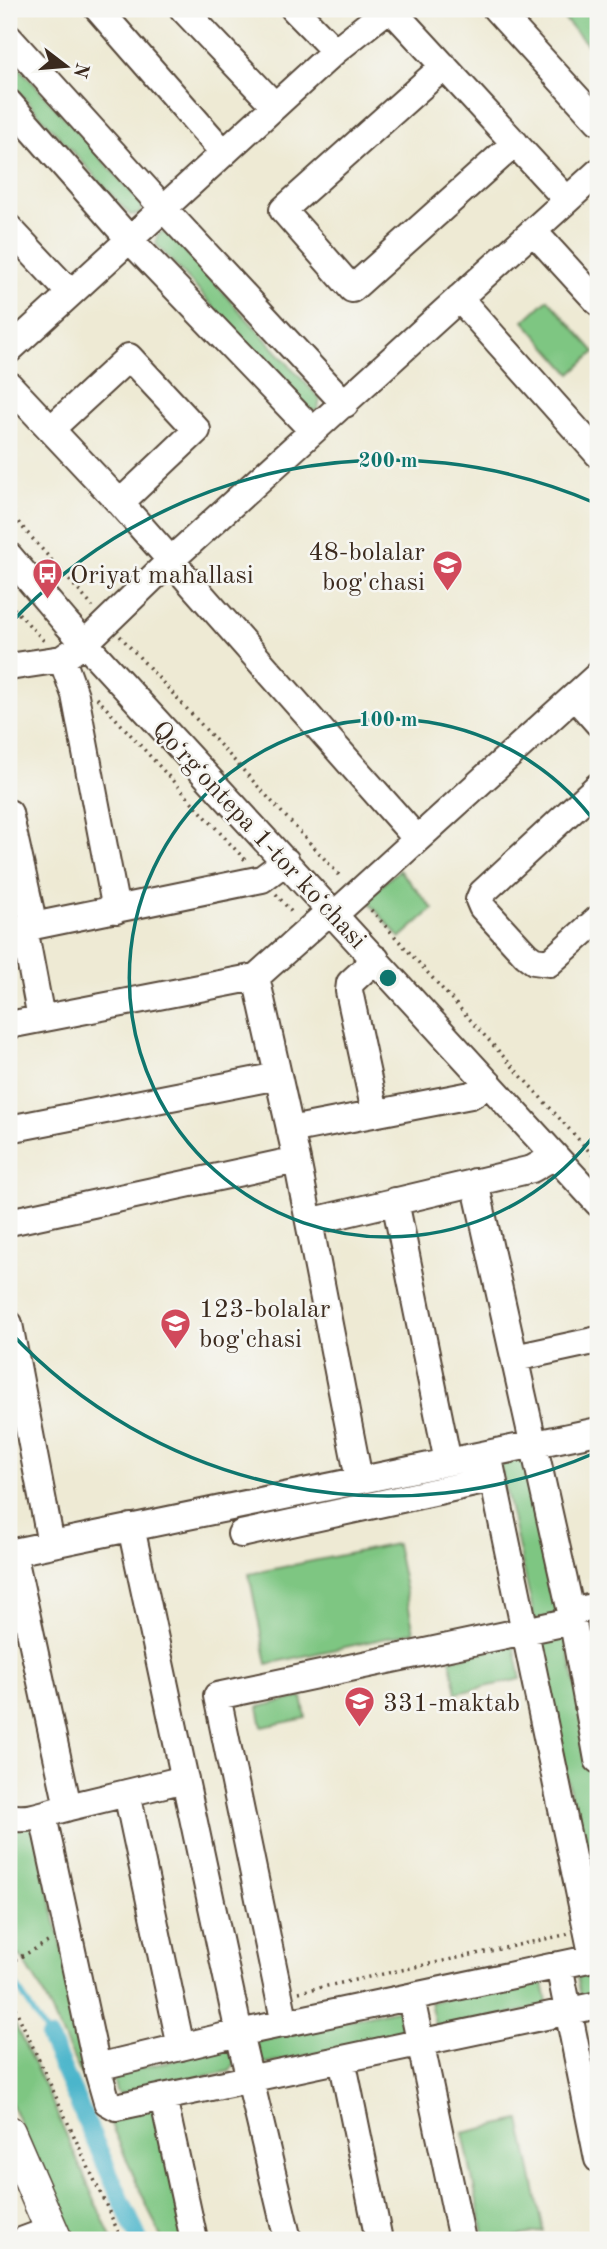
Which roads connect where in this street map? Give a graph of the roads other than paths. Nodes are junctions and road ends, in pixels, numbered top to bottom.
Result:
1 (98, 9) edge
2 (183, 9) edge
3 (294, 9) edge
4 (390, 9) edge
5 (496, 9) edge
6 (9, 38) edge
7 (335, 51) junction
8 (444, 66) junction
9 (9, 103) edge
10 (275, 106) junction
11 (598, 121) edge
12 (515, 143) junction
13 (224, 153) junction
14 (598, 172) edge
15 (567, 200) junction
16 (163, 208) junction
17 (9, 228) edge
18 (533, 231) junction
19 (129, 239) junction
20 (70, 293) junction
21 (459, 298) junction
22 (598, 302) edge
23 (9, 350) edge
24 (9, 385) edge
25 (345, 404) junction
26 (51, 429) junction
27 (313, 431) junction
28 (598, 454) edge
29 (120, 503) junction
30 (9, 556) edge
31 (171, 560) junction
32 (85, 643) junction
33 (62, 659) junction
34 (9, 667) edge
35 (598, 675) edge
36 (575, 696) junction
37 (598, 723) edge
38 (598, 786) edge
39 (9, 813) edge
40 (417, 839) junction
41 (286, 861) junction
42 (116, 909) junction
43 (333, 912) junction
44 (598, 919) edge
45 (22, 929) edge
46 (376, 959) junction
47 (257, 976) junction
48 (41, 1018) junction
49 (9, 1025) edge
50 (278, 1076) junction
51 (489, 1084) junction
52 (375, 1112) junction
53 (9, 1129) edge
54 (290, 1130) junction
55 (555, 1156) junction
56 (297, 1160) junction
57 (475, 1182) junction
58 (395, 1201) junction
59 (598, 1203) edge
60 (9, 1222) edge
61 (309, 1222) junction
62 (9, 1324) edge
63 (598, 1340) edge
64 (515, 1358) junction
65 (598, 1431) edge
66 (534, 1444) junction
67 (448, 1462) junction
68 (490, 1466) junction
69 (359, 1479) junction
70 (131, 1527) junction
71 (241, 1534) dead end
72 (51, 1544) junction
73 (11, 1553) edge
74 (598, 1606) edge
75 (571, 1616) junction
76 (526, 1630) junction
77 (591, 1692) edge
78 (598, 1760) edge
79 (185, 1779) junction
80 (127, 1793) junction
81 (56, 1811) junction
82 (9, 1817) edge
83 (595, 1958) edge
84 (559, 1965) junction
85 (411, 1998) junction
86 (598, 2005) edge
87 (567, 2011) junction
88 (285, 2024) junction
89 (239, 2034) junction
90 (420, 2042) junction
91 (181, 2047) junction
92 (342, 2059) junction
93 (97, 2067) junction
94 (250, 2078) junction
95 (163, 2097) junction
96 (9, 2132) edge
97 (598, 2160) edge
98 (9, 2172) edge
99 (42, 2237) edge
100 (194, 2240) edge
101 (288, 2240) edge
102 (379, 2240) edge
103 (462, 2240) edge

1 - 13 street
2 - 10 street
3 - 7 street
4 - 7 street
4 - 8 street
5 - 11 street
6 - 16 street
7 - 10 street
8 - 12 street
8 - 12 street
9 - 19 street
10 - 13 street
12 - 15 street
13 - 16 street
14 - 15 street
15 - 18 street
16 - 19 street
16 - 25 street
17 - 20 street
18 - 21 street
18 - 22 street
19 - 20 street
19 - 27 street
20 - 23 street
21 - 25 street
21 - 28 street
24 - 26 street
25 - 27 street
26 - 29 street
26 - 29 street
27 - 31 street
29 - 31 street
30 - 32 street, Qoʻrgʻontepa 1-tor koʻchasi
31 - 32 street
31 - 40 street
32 - 33 street
32 - 41 street, Qoʻrgʻontepa 1-tor koʻchasi
33 - 34 street
33 - 42 street
35 - 36 street
36 - 37 street
36 - 40 street
38 - 44 street
39 - 45 street
40 - 43 street
41 - 42 street
41 - 43 street, Qoʻrgʻontepa 1-tor koʻchasi
42 - 45 street
43 - 46 street, Qoʻrgʻontepa 1-tor koʻchasi
43 - 47 street
45 - 48 street
46 - 51 street, Qoʻrgʻontepa 1-tor koʻchasi
46 - 52 street
47 - 48 street
47 - 50 street
48 - 49 street
50 - 53 street
50 - 54 street
51 - 52 street
51 - 55 street, Qoʻrgʻontepa 1-tor koʻchasi
52 - 54 street
54 - 56 street
55 - 57 street
55 - 59 street, Qoʻrgʻontepa 1-tor koʻchasi
56 - 60 street
56 - 61 street
57 - 58 street
57 - 64 street
58 - 61 street
58 - 67 street
61 - 69 street
62 - 72 street
63 - 64 street
64 - 66 street
65 - 66 street
66 - 68 street
66 - 75 street
67 - 68 street
67 - 69 street
68 - 71 street
68 - 76 street
69 - 70 street
70 - 72 street
70 - 79 street
72 - 73 street
73 - 81 street
74 - 75 street
75 - 76 street
75 - 77 street
76 - 83 street
76 - 88 street
77 - 78 street
79 - 80 street
79 - 89 street
80 - 81 street
80 - 91 street
81 - 82 street
81 - 93 street
83 - 84 street
84 - 85 street
84 - 87 street
85 - 88 street
85 - 90 street
86 - 87 street
87 - 90 street
87 - 97 street
88 - 89 street
89 - 91 street
89 - 94 street
90 - 92 street
90 - 103 street
91 - 93 street
92 - 94 street
92 - 102 street
93 - 95 street
94 - 95 street
94 - 101 street
95 - 100 street
96 - 99 main road
98 - 99 main road

